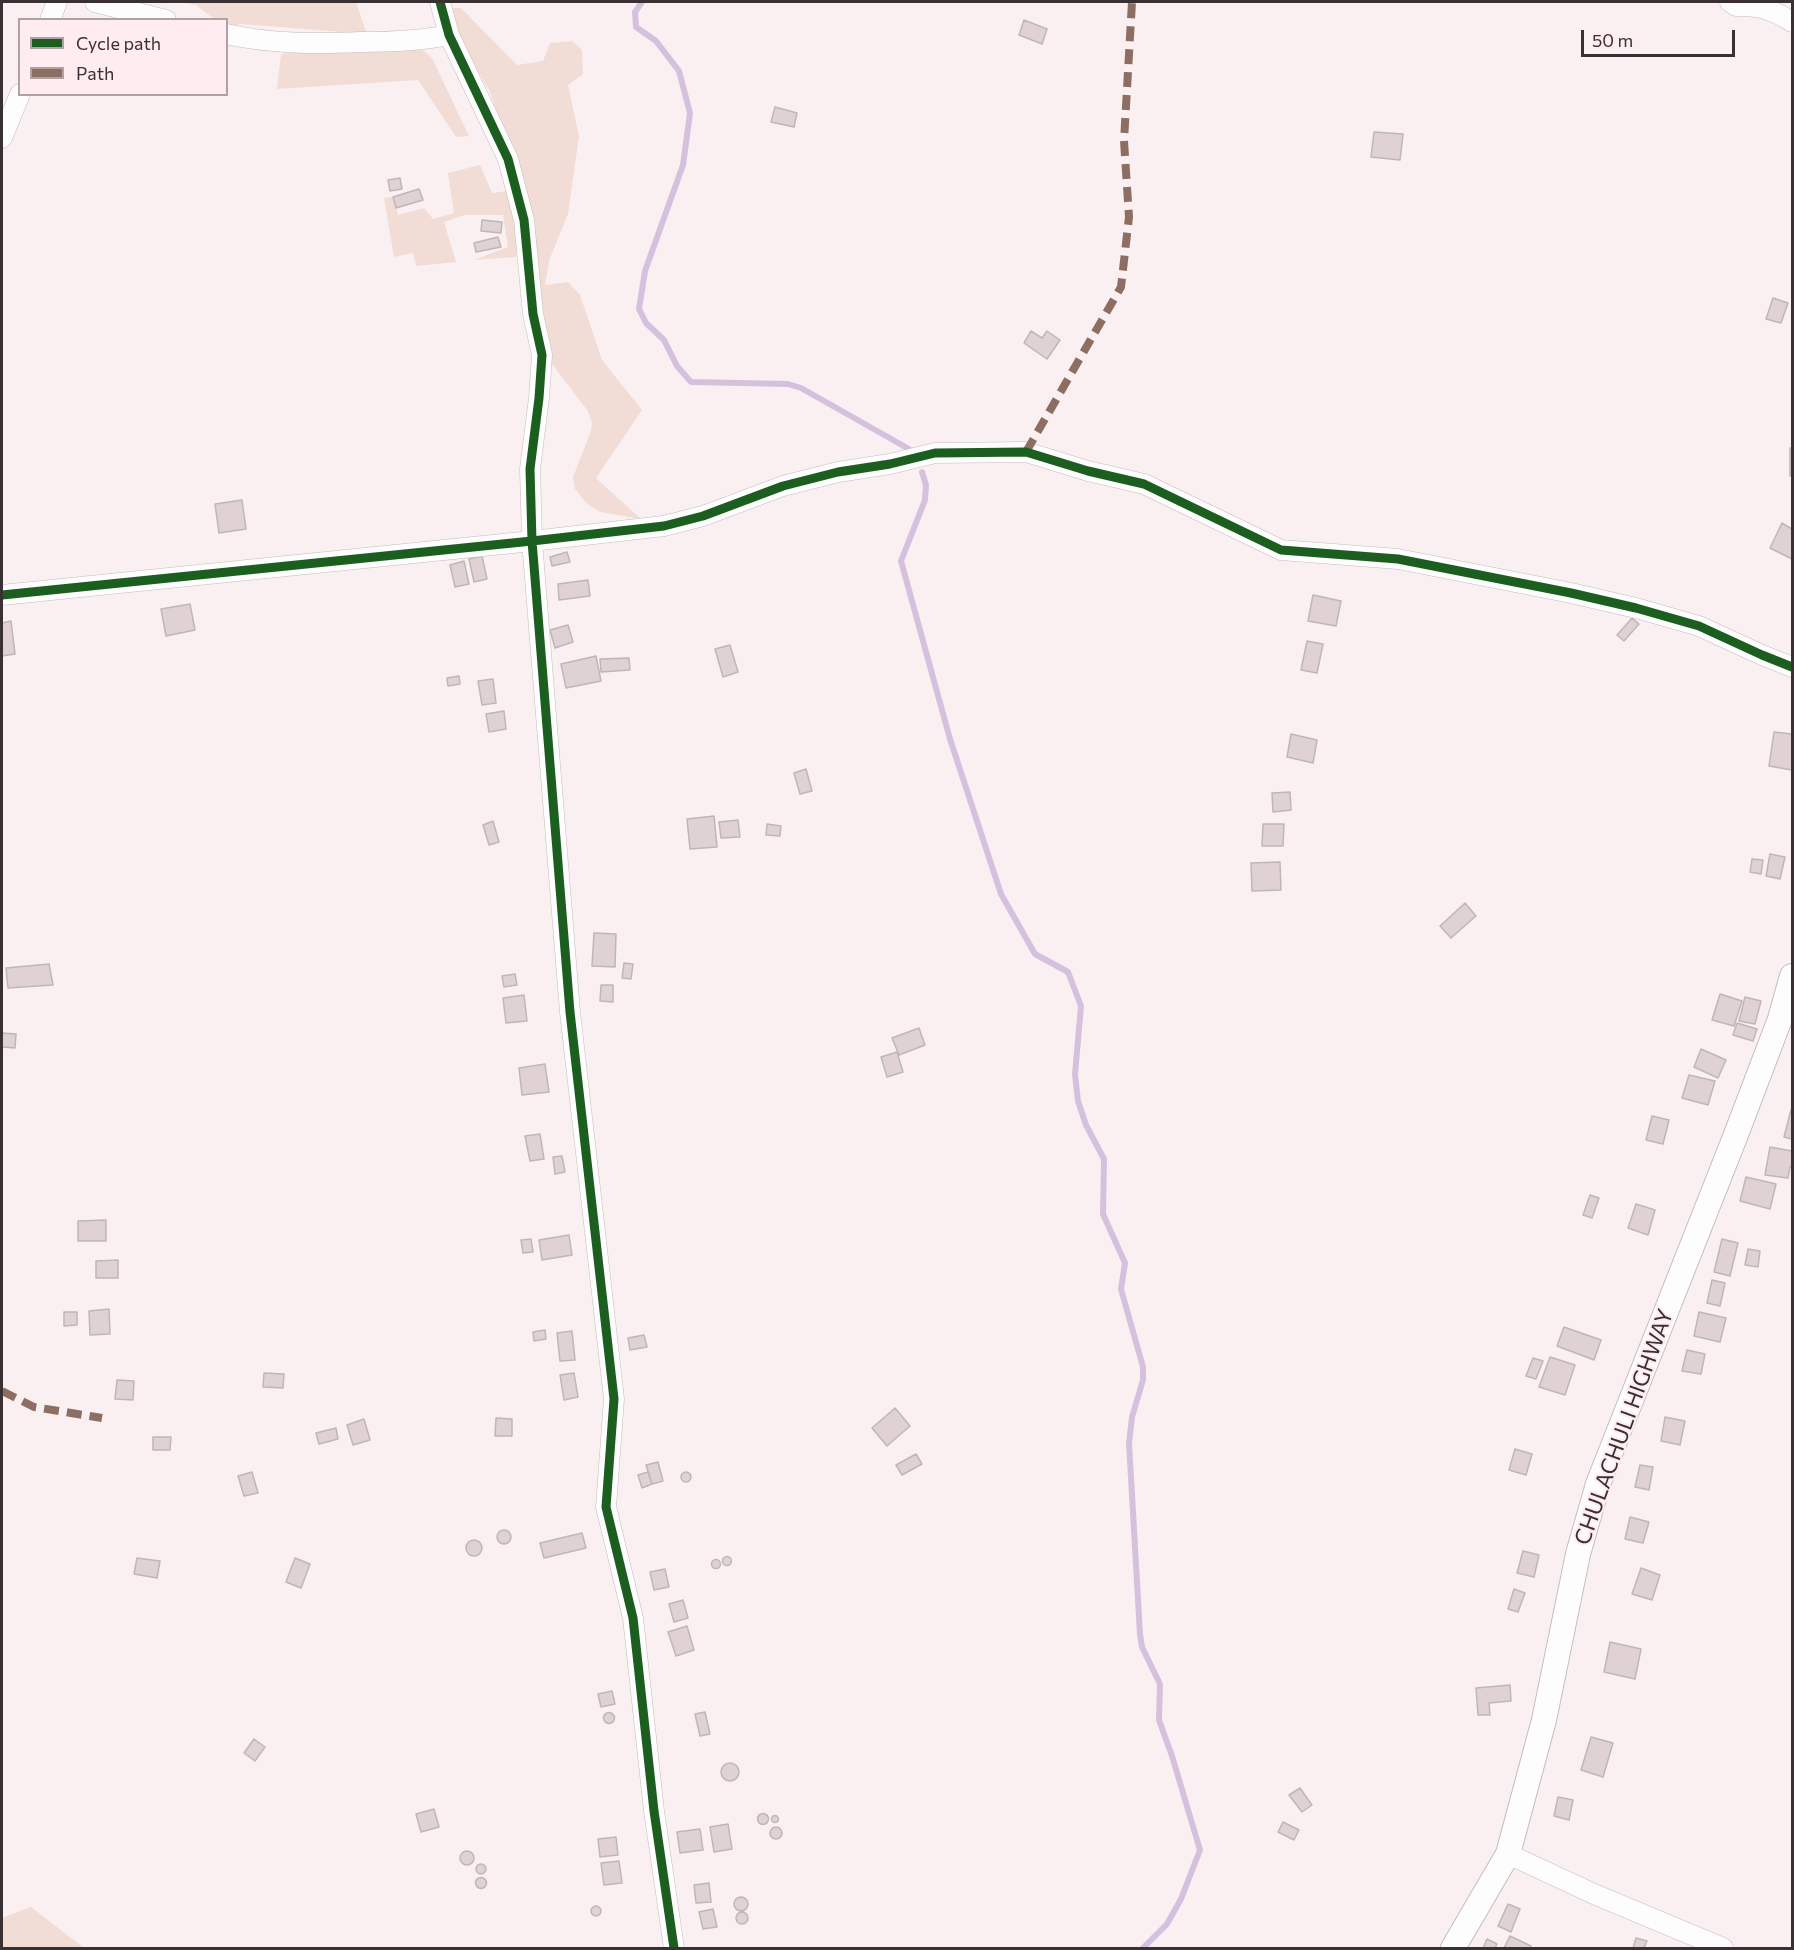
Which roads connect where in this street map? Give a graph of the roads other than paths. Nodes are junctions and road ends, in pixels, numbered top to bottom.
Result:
1 (57, 2) edge
2 (95, 2) edge
3 (440, 2) edge
4 (1730, 2) edge
5 (51, 18) edge
6 (158, 18) edge
7 (1792, 22) edge
8 (228, 34) edge
9 (449, 35) junction
10 (19, 96) edge
11 (2, 138) edge
12 (532, 541) junction
13 (2, 595) edge
14 (1792, 667) edge
15 (1792, 976) edge
16 (1508, 1854) junction
17 (674, 1948) edge
18 (1453, 1948) edge
19 (1723, 1948) edge

1 - 5 street
2 - 6 street
3 - 9 street
4 - 7 street
8 - 9 street
9 - 12 street
10 - 11 street
12 - 13 street
12 - 14 street
12 - 17 street
15 - 16 street, CHULACHULI HIGHWAY
16 - 18 street, CHULACHULI HIGHWAY
16 - 19 street

